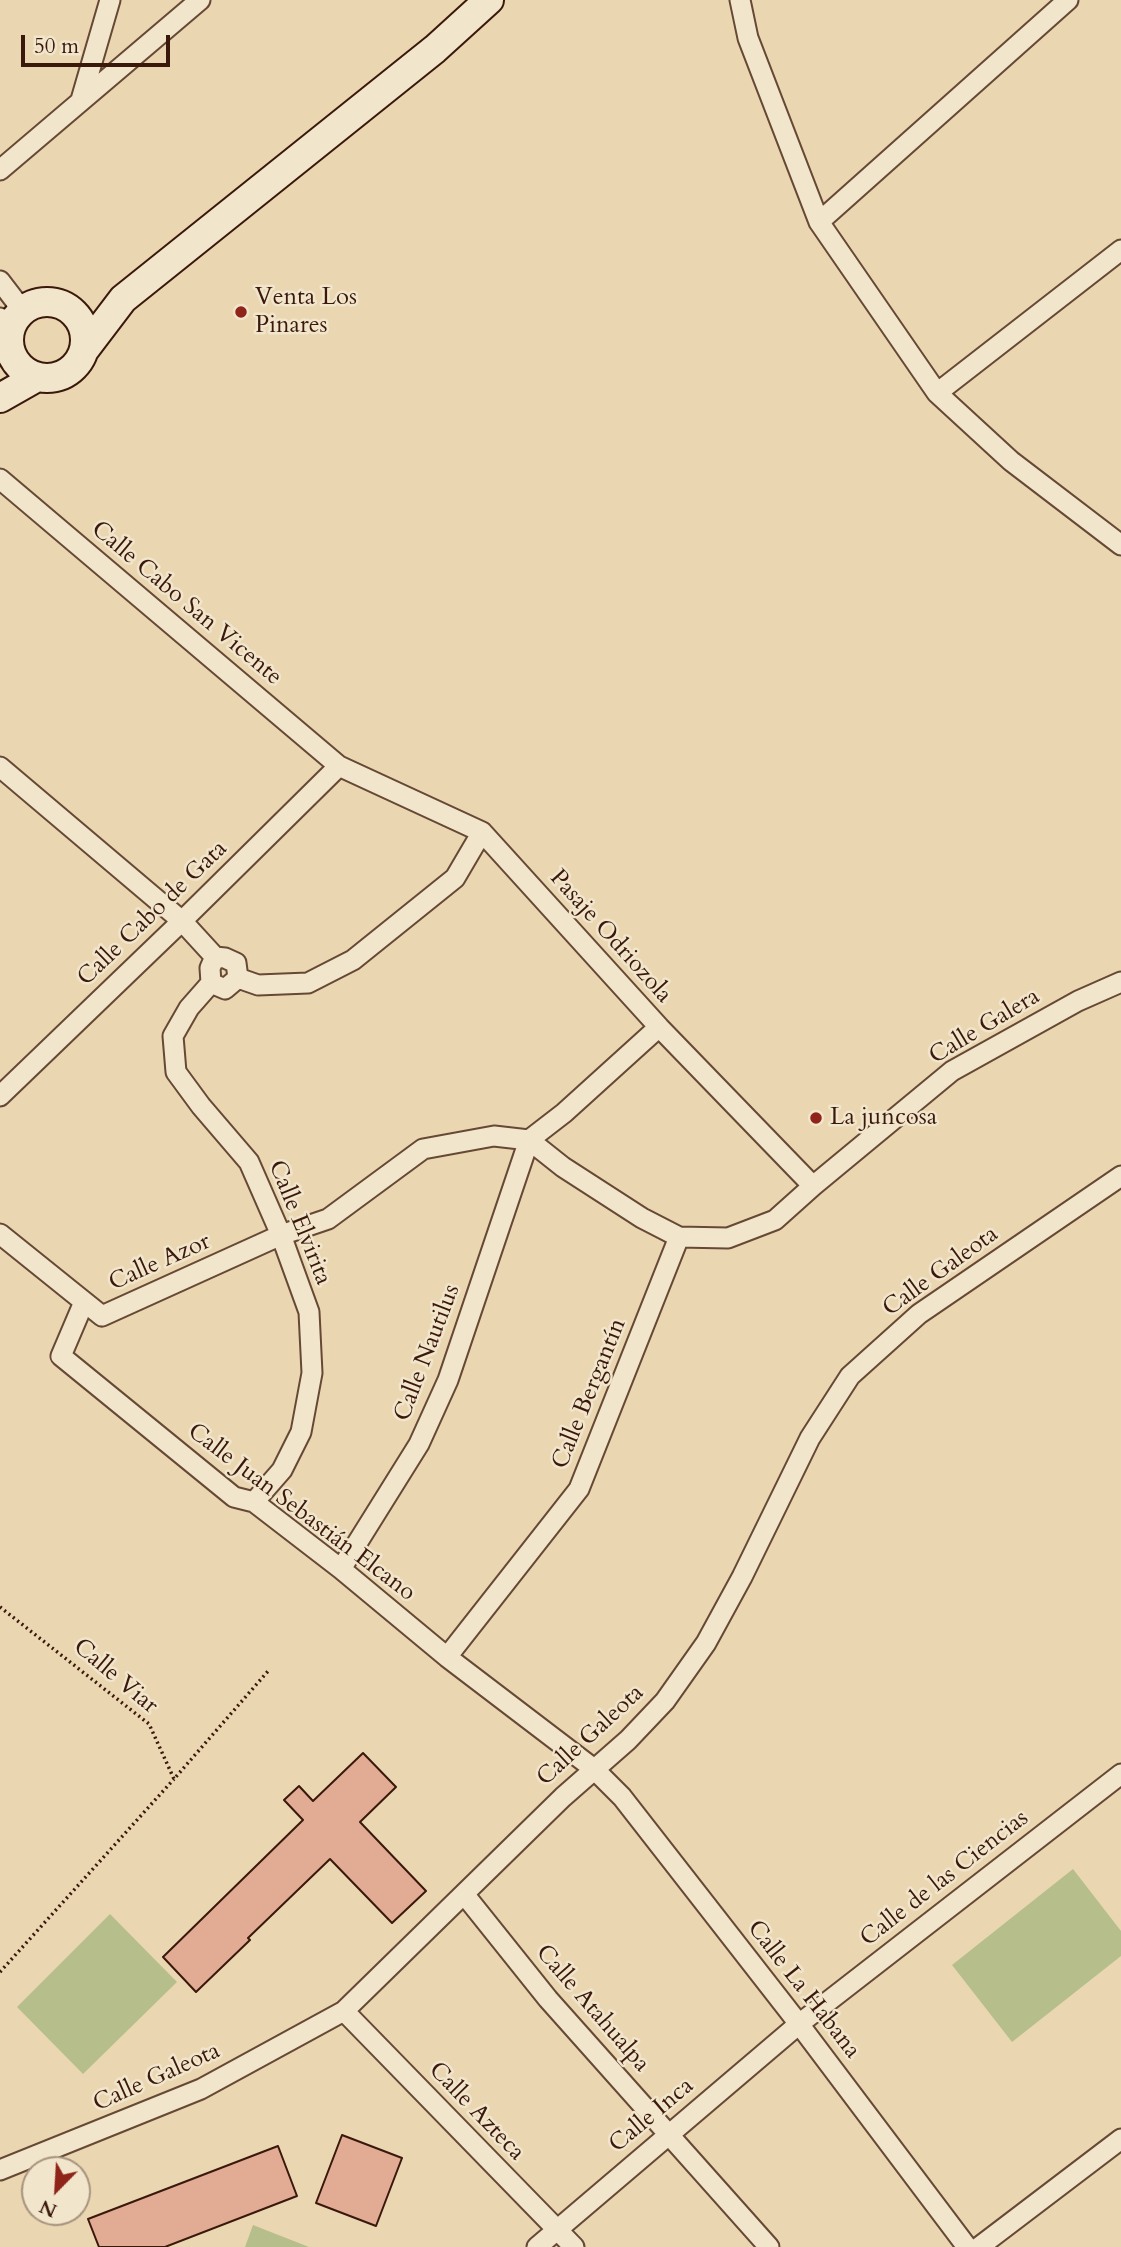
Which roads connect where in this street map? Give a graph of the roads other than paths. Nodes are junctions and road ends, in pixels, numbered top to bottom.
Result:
1 (110, 0) edge
2 (200, 0) edge
3 (489, 0) edge
4 (505, 0) edge
5 (740, 0) edge
6 (1068, 0) edge
7 (435, 49) junction
8 (81, 101) junction
9 (0, 170) edge
10 (819, 222) junction
11 (1121, 250) edge
12 (0, 281) edge
13 (123, 299) junction
14 (60, 304) junction
15 (10, 326) edge
16 (85, 349) junction
17 (0, 371) edge
18 (37, 377) junction
19 (937, 393) junction
20 (0, 398) edge
21 (0, 479) edge
22 (1121, 545) edge
23 (0, 766) edge
24 (340, 766) junction
25 (482, 832) junction
26 (182, 921) junction
27 (215, 957) junction
28 (238, 978) junction
29 (1121, 982) edge
30 (211, 983) junction
31 (659, 1027) junction
32 (0, 1096) edge
33 (529, 1140) junction
34 (1121, 1176) edge
35 (813, 1186) junction
36 (0, 1234) edge
37 (281, 1235) junction
38 (679, 1237) junction
39 (84, 1302) junction
40 (254, 1502) junction
41 (341, 1569) junction
42 (447, 1657) junction
43 (594, 1769) junction
44 (1121, 1774) edge
45 (464, 1894) junction
46 (344, 2011) junction
47 (799, 2024) junction
48 (669, 2133) junction
49 (1121, 2139) edge
50 (0, 2170) edge
51 (557, 2230) junction
52 (537, 2247) edge
53 (574, 2247) edge
54 (769, 2247) edge
55 (967, 2247) edge
56 (979, 2247) edge

1 - 8 street
2 - 8 street
3 - 7 street
4 - 7 street
5 - 10 street
6 - 10 street
7 - 13 street
8 - 9 street
10 - 19 street
11 - 19 street
12 - 15 street
13 - 14 street
13 - 16 street
14 - 15 street
14 - 16 street
15 - 17 street
15 - 18 street
16 - 18 street
18 - 20 street
19 - 22 street
21 - 24 street, Calle Cabo San Vicente
23 - 26 street
24 - 25 street, Pasaje Odriozola
24 - 26 street, Calle Cabo de Gata
25 - 28 street
25 - 31 street, Pasaje Odriozola
26 - 27 street
26 - 32 street, Calle Cabo de Gata
27 - 28 street
27 - 30 street
28 - 30 street
29 - 35 street, Calle Galera
30 - 37 street, Calle Elvirita
31 - 33 street
31 - 35 street, Pasaje Odriozola
33 - 37 street
33 - 38 street, Calle Galera
33 - 41 street, Calle Nautilus
34 - 43 street, Calle Galeota
35 - 38 street, Calle Galera
36 - 39 street, Calle Azor
37 - 39 street, Calle Azor
37 - 40 street, Calle Elvirita
38 - 42 street, Calle Bergantín
39 - 40 street, Calle Juan Sebastián Elcano
40 - 41 street, Calle Juan Sebastián Elcano
41 - 42 street, Calle Juan Sebastián Elcano
42 - 43 street, Calle Juan Sebastián Elcano
43 - 45 street, Calle Galeota
43 - 47 street, Calle La Habana
44 - 47 street, Calle de las Ciencias
45 - 46 street, Calle Galeota
45 - 48 street, Calle Atahualpa
46 - 50 street, Calle Galeota
46 - 51 street, Calle Azteca
47 - 48 street, Calle Inca
47 - 55 street, Calle La Habana
48 - 51 street, Calle Inca
48 - 54 street, Calle Atahualpa
49 - 56 street
51 - 52 street, Calle Inca
51 - 53 street, Calle Azteca

